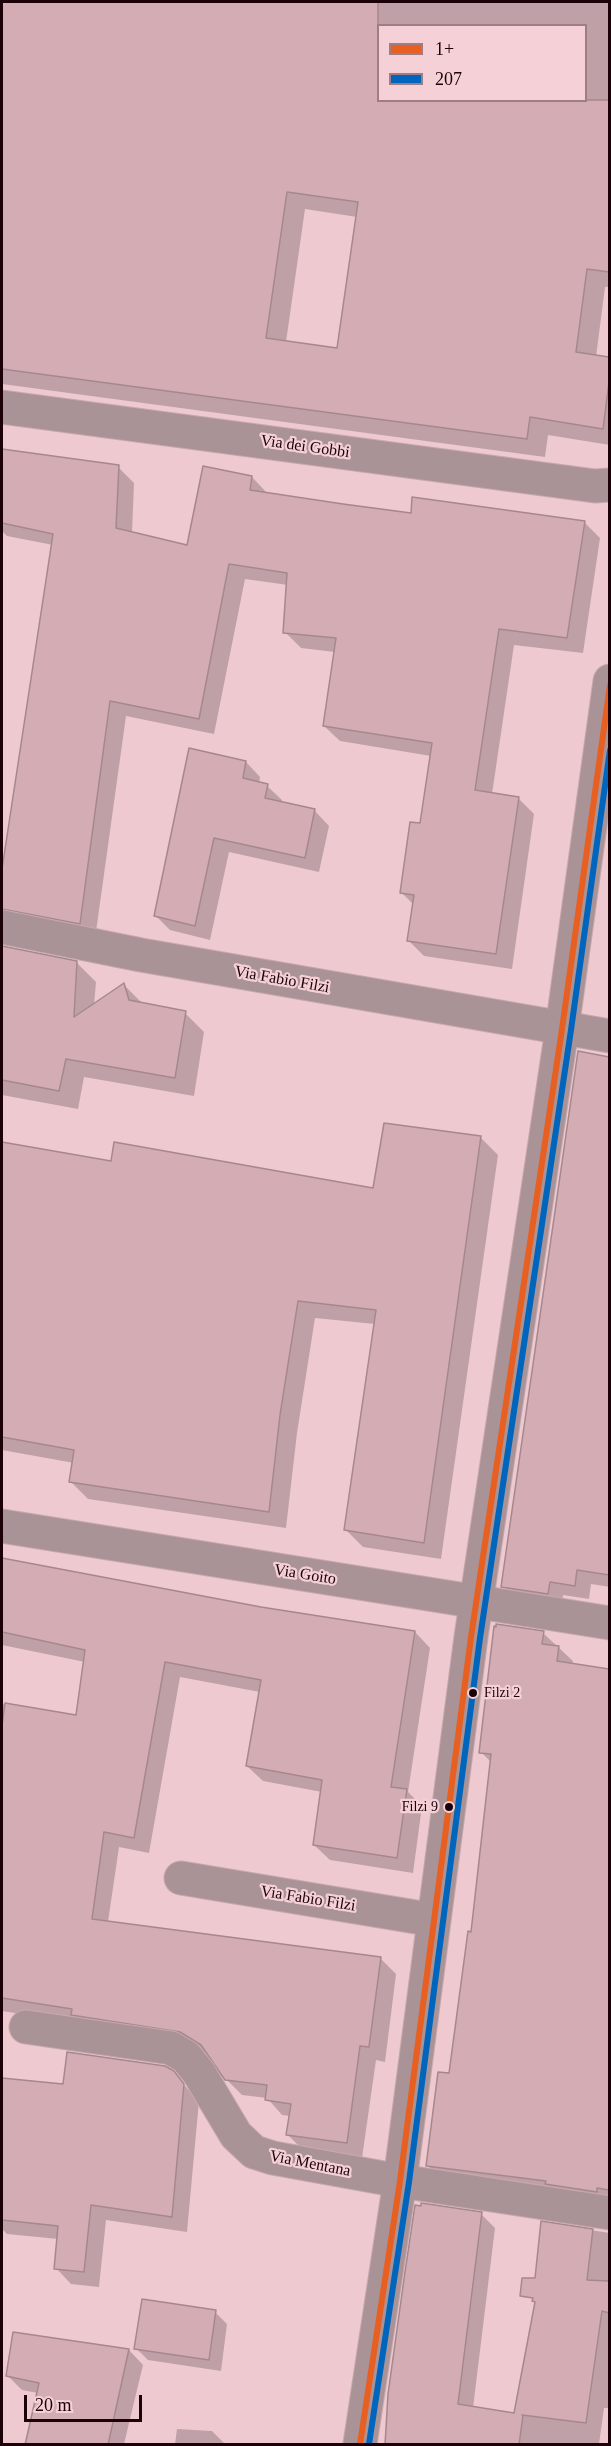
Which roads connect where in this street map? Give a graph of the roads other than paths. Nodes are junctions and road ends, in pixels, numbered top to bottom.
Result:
1 (2, 407) edge
2 (609, 485) edge
3 (609, 681) edge
4 (2, 927) edge
5 (562, 1029) junction
6 (609, 1036) edge
7 (2, 1526) edge
8 (476, 1603) junction
9 (609, 1623) edge
10 (181, 1878) dead end
11 (434, 1920) junction
12 (26, 2027) dead end
13 (400, 2181) junction
14 (609, 2213) edge
15 (360, 2445) edge

1 - 2 street, Via dei Gobbi
3 - 5 street
4 - 5 street, Via Fabio Filzi
5 - 6 street, Via Fabio Filzi
5 - 8 street
7 - 8 street, Via Goito
8 - 9 street, Via Goito
8 - 11 street
10 - 11 street, Via Fabio Filzi
11 - 13 street
12 - 13 street, Via Mentana
13 - 14 street, Via Mentana
13 - 15 street

